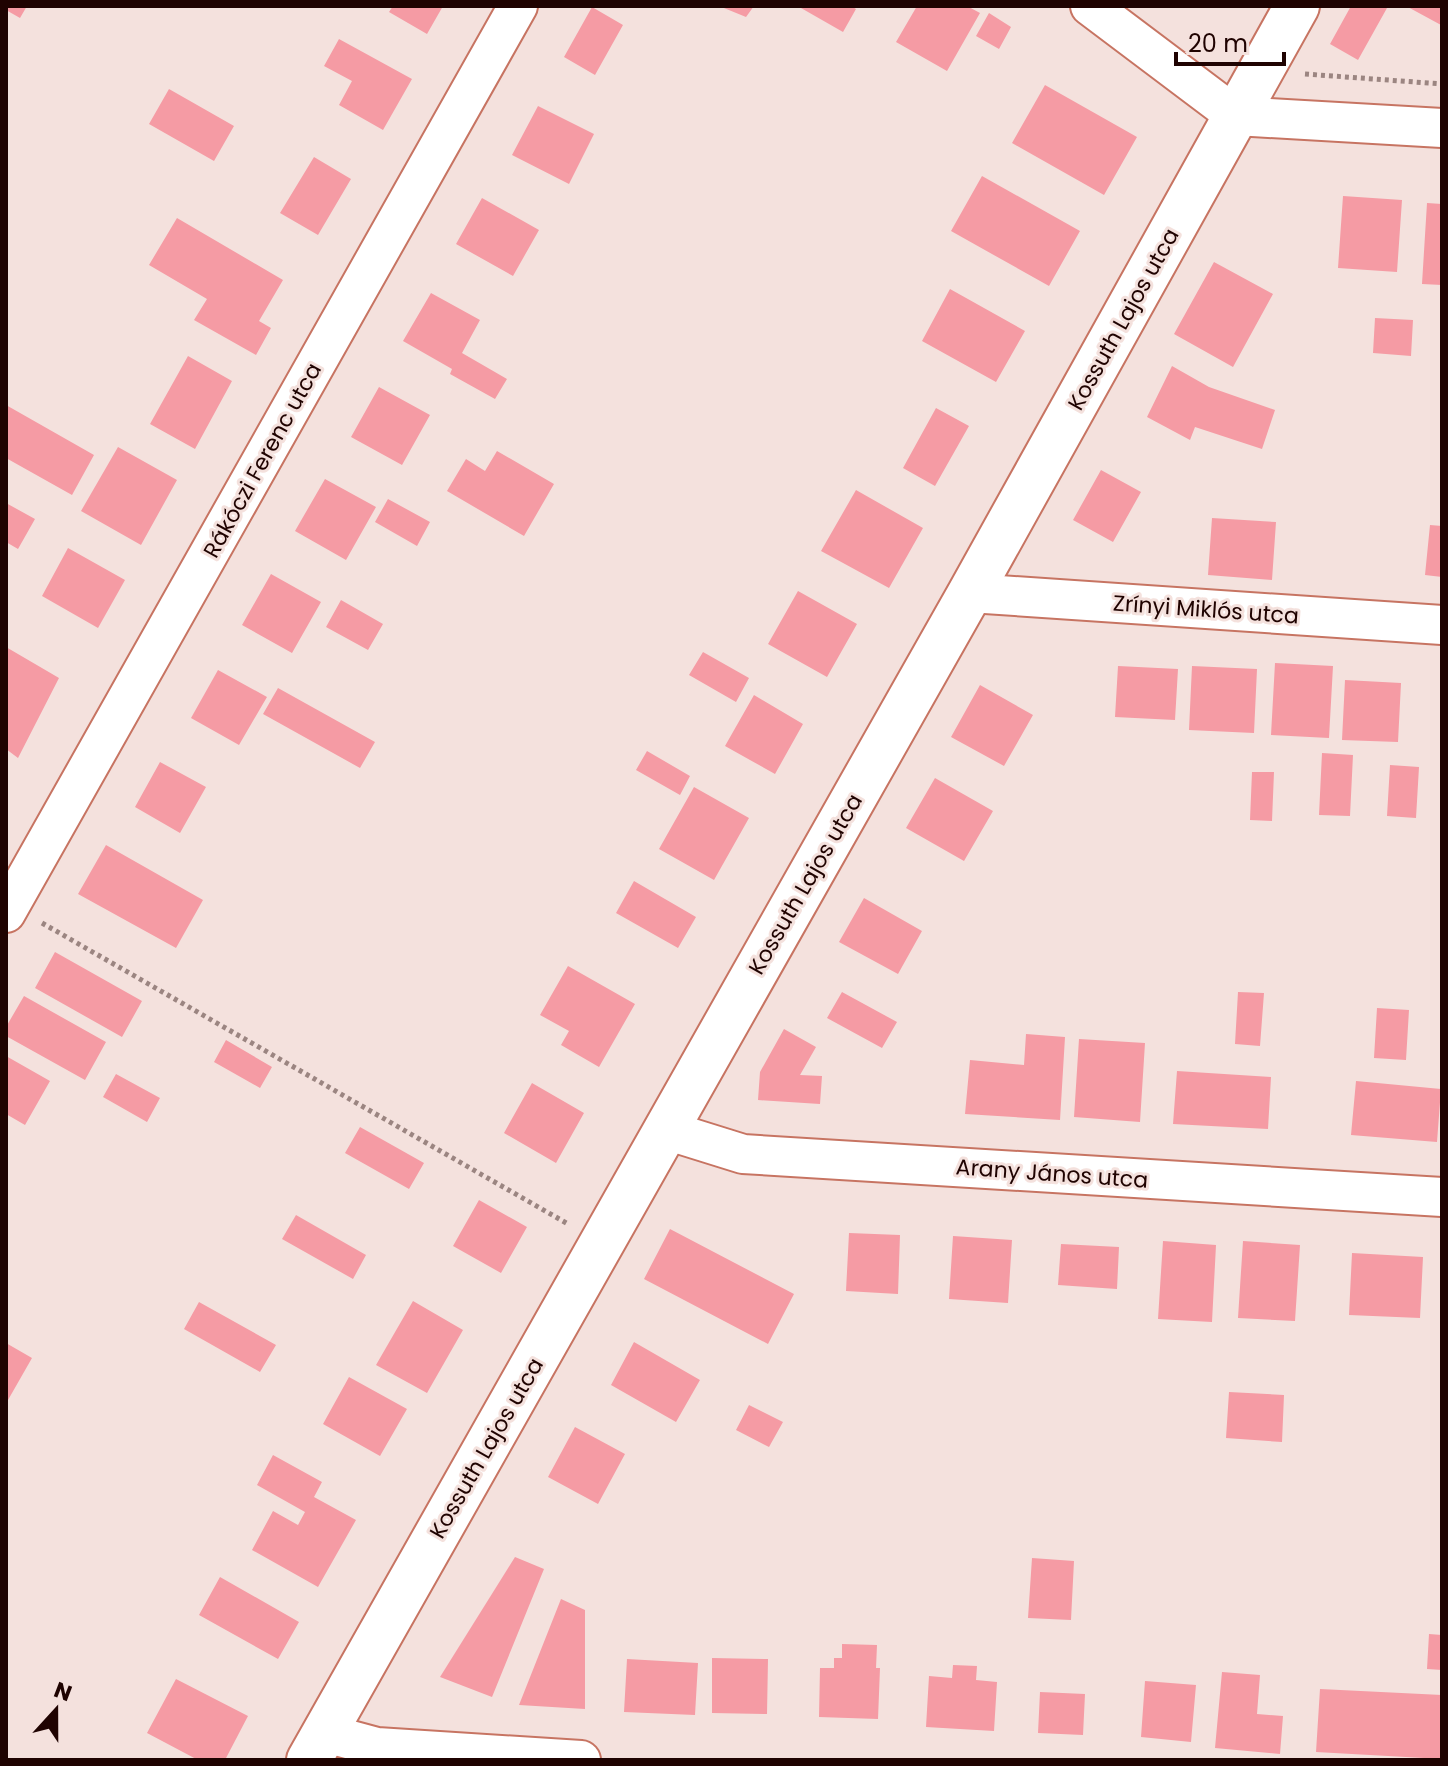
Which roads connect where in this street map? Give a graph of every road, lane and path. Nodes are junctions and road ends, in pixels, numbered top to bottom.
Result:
1 (518, 6) edge
2 (1297, 6) edge
3 (1110, 12) edge
4 (1261, 71) junction
5 (1442, 84) edge
6 (1236, 116) junction
7 (1442, 128) edge
8 (970, 593) junction
9 (1442, 625) edge
10 (8, 909) edge
11 (666, 1130) junction
12 (1442, 1197) edge
13 (602, 1243) junction
14 (317, 1746) edge
15 (581, 1760) edge

1 - 10 street, Rákóczi Ferenc utca
2 - 4 main road, Kossuth Lajos utca
3 - 6 street
4 - 5 path
4 - 6 main road, Kossuth Lajos utca
6 - 7 street
6 - 8 main road, Kossuth Lajos utca
8 - 9 street, Zrínyi Miklós utca
8 - 11 main road, Kossuth Lajos utca
10 - 13 path
11 - 12 street, Arany János utca
11 - 13 main road, Kossuth Lajos utca
13 - 14 main road, Kossuth Lajos utca
14 - 15 street

